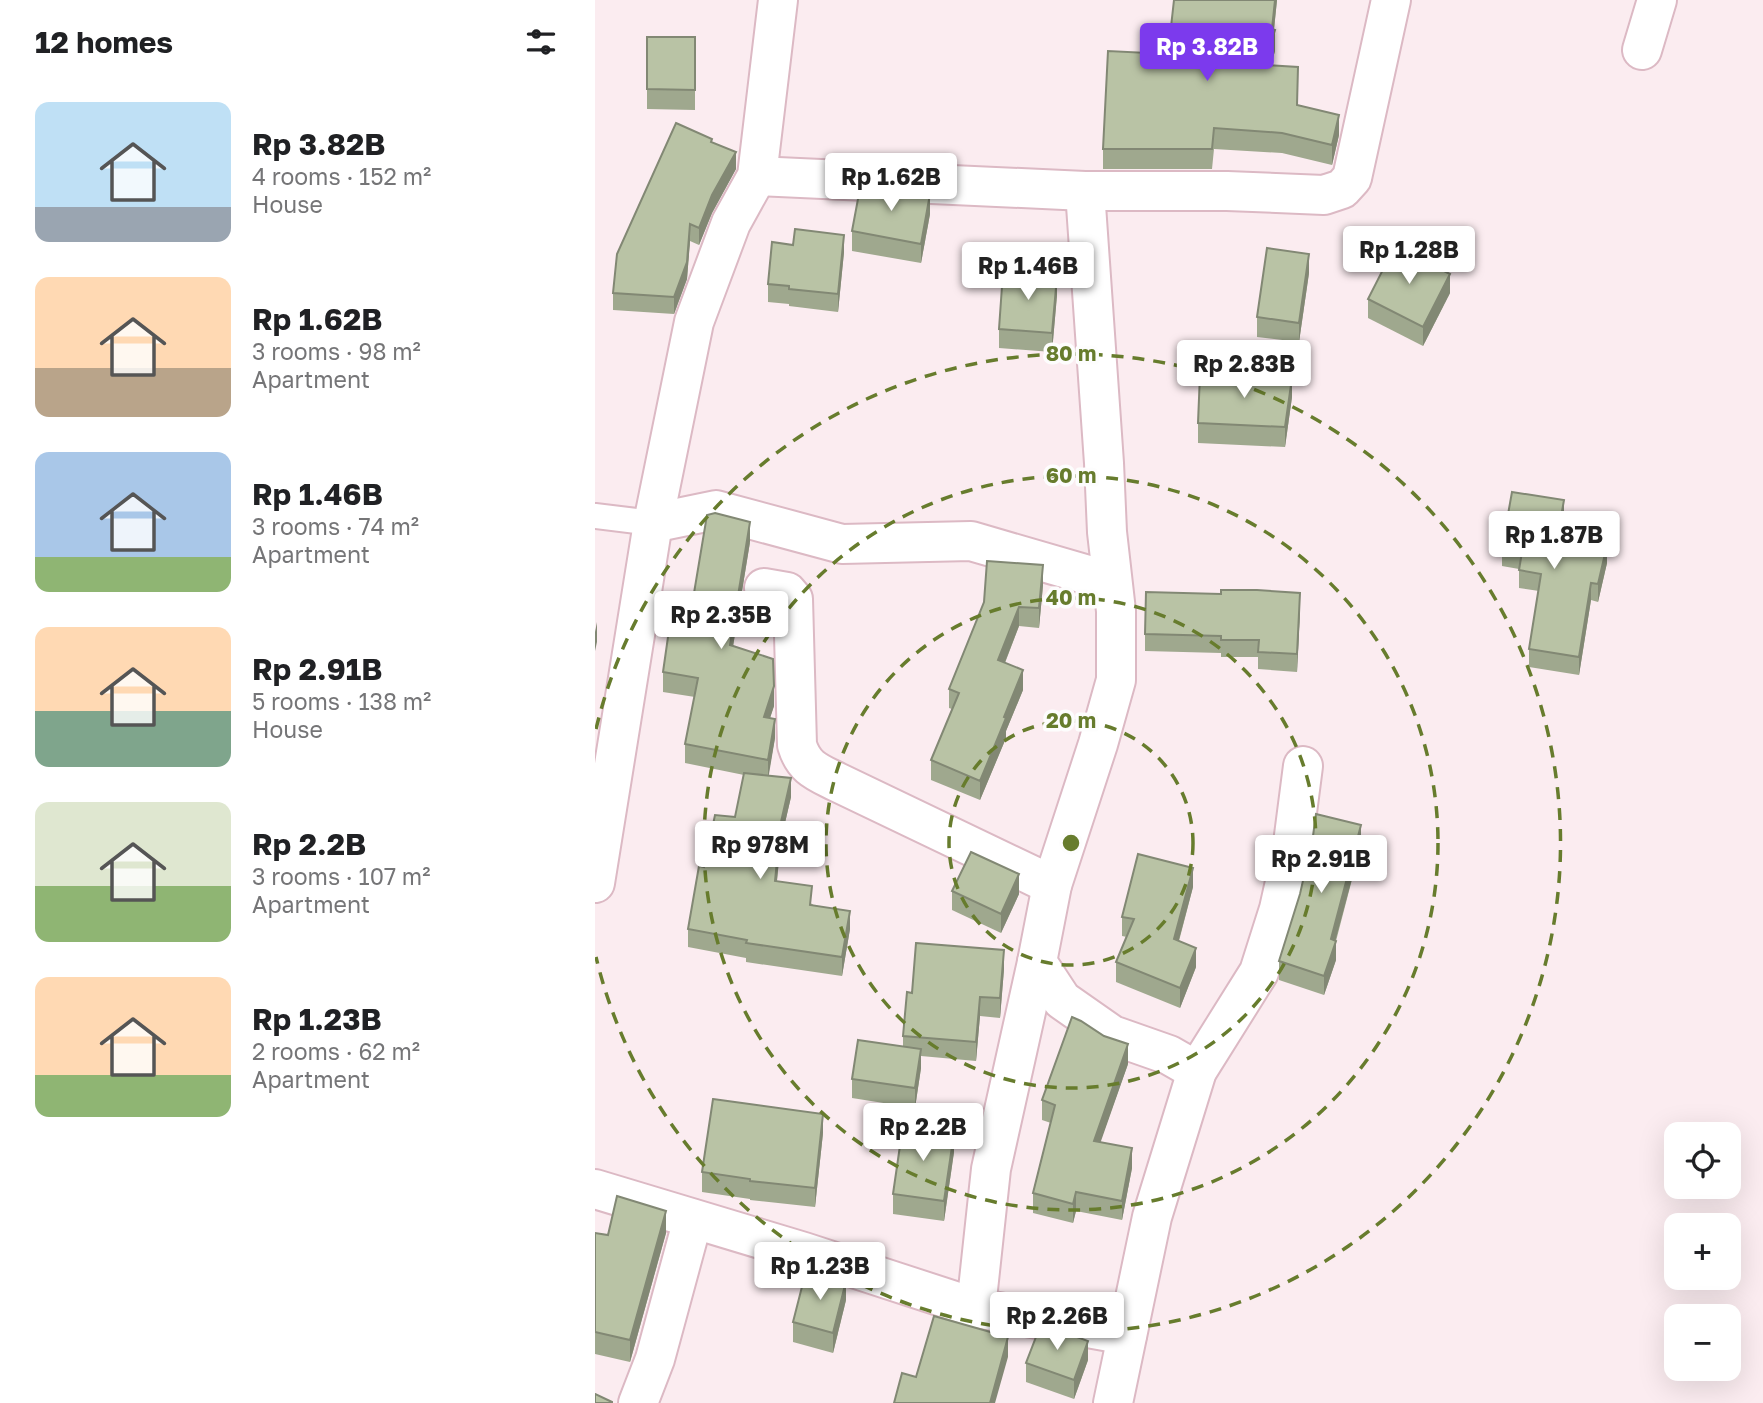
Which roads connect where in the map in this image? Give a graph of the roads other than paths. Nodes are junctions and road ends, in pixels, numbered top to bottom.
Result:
1 (778, 0) edge
2 (1391, 0) edge
3 (1657, 0) edge
4 (1642, 50) dead end
5 (757, 176) junction
6 (1085, 191) junction
7 (595, 516) edge
8 (653, 523) junction
9 (1112, 582) junction
10 (764, 588) dead end
11 (1303, 766) dead end
12 (595, 883) edge
13 (1052, 885) junction
14 (1037, 962) junction
15 (1197, 1070) junction
16 (595, 1189) edge
17 (693, 1219) junction
18 (976, 1308) junction
19 (1126, 1335) junction
20 (638, 1403) edge
21 (1113, 1403) edge

1 - 5 street
2 - 6 street
3 - 4 street
5 - 6 street
5 - 8 street
6 - 9 street
7 - 8 lane
8 - 9 street
8 - 12 street
9 - 13 street
10 - 13 street
11 - 15 street
13 - 14 street
14 - 15 street
14 - 18 street
15 - 19 street
16 - 17 street
17 - 18 street
17 - 20 street
18 - 19 street
19 - 21 street

